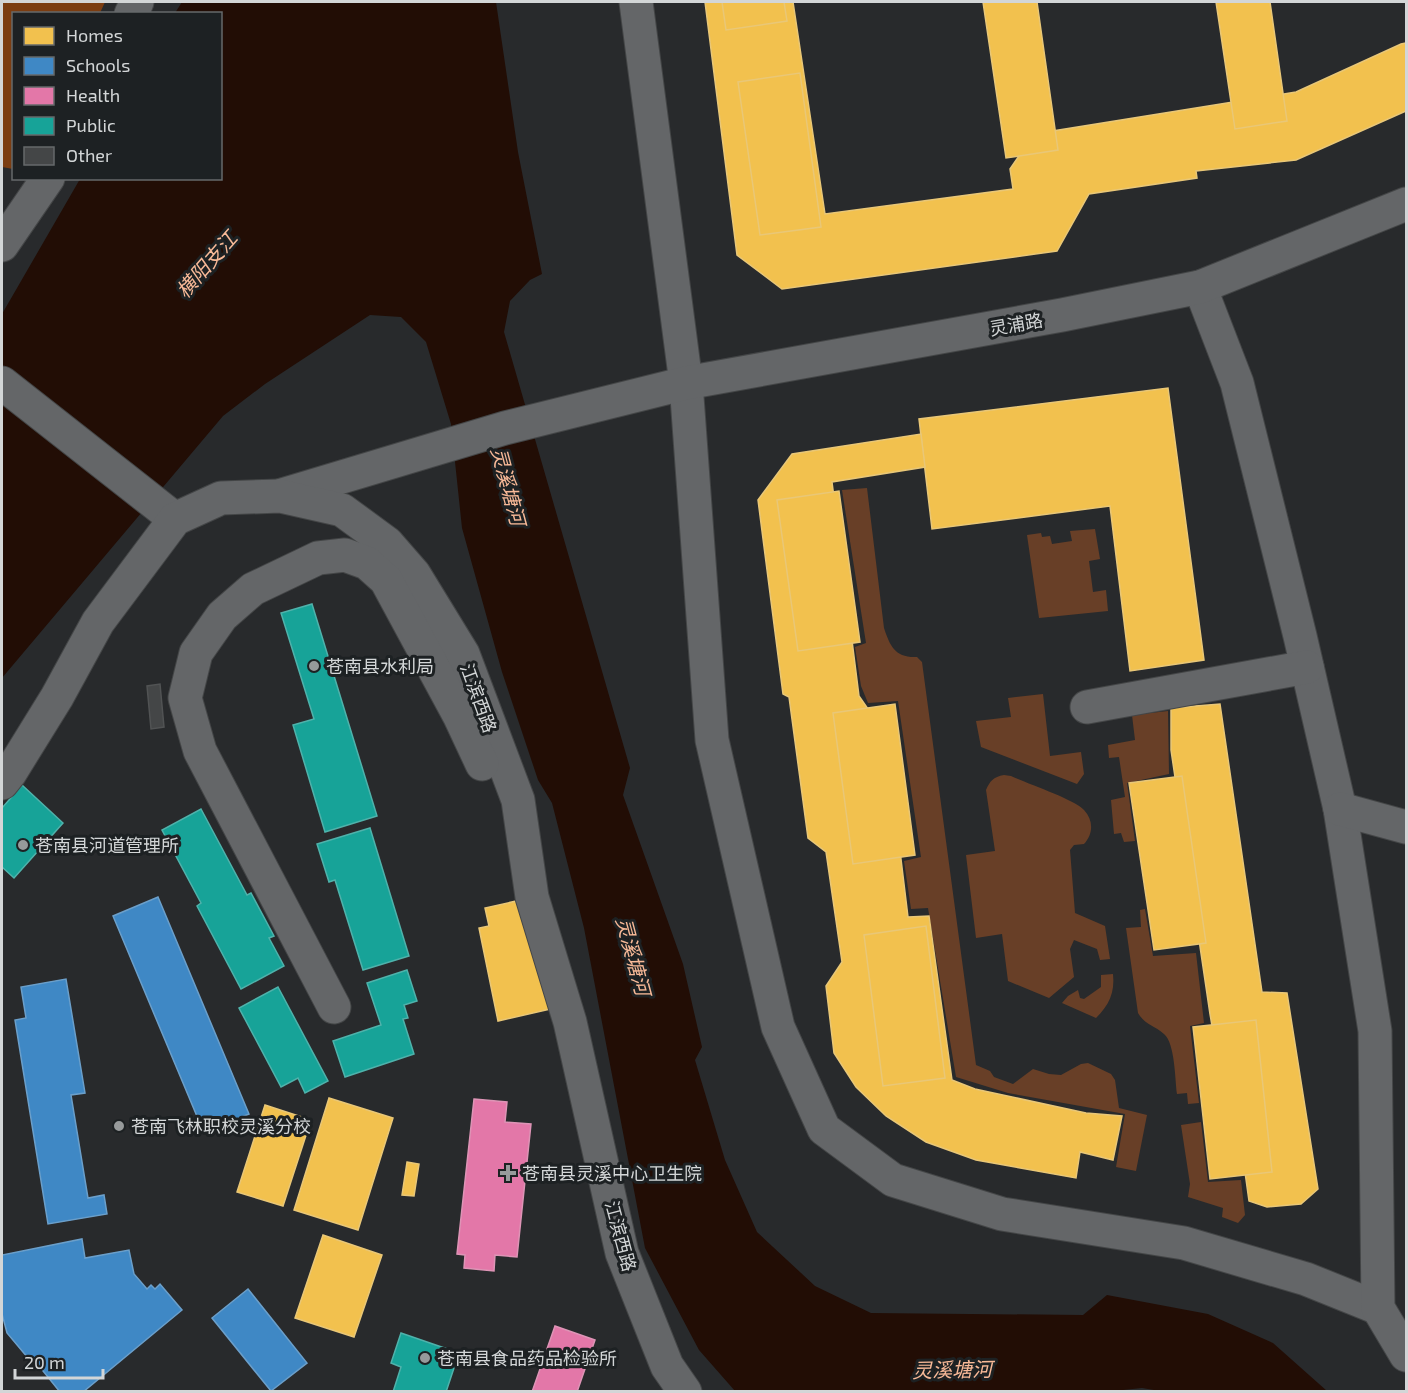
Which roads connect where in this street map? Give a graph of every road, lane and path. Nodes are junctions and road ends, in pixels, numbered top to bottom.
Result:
1 (636, 2) edge
2 (47, 180) edge
3 (1407, 204) edge
4 (2, 245) edge
5 (1200, 287) junction
6 (2, 383) edge
7 (686, 383) junction
8 (280, 496) junction
9 (175, 519) junction
10 (1307, 667) junction
11 (1087, 706) dead end
12 (2, 783) edge
13 (1340, 809) junction
14 (1407, 827) edge
15 (532, 897) junction
16 (334, 1007) dead end
17 (1378, 1308) junction
18 (1407, 1355) edge
19 (685, 1392) edge

1 - 7 street
2 - 4 street
3 - 5 street, 灵浦路
5 - 7 street, 灵浦路
5 - 10 street
6 - 9 street
7 - 8 street, 灵浦路
7 - 17 street
8 - 9 street, 江滨西路
8 - 15 street, 江滨西路
9 - 12 street, 江滨西路
10 - 11 street
10 - 13 street
13 - 14 street
13 - 17 street
15 - 16 street
15 - 19 street, 江滨西路
17 - 18 street

